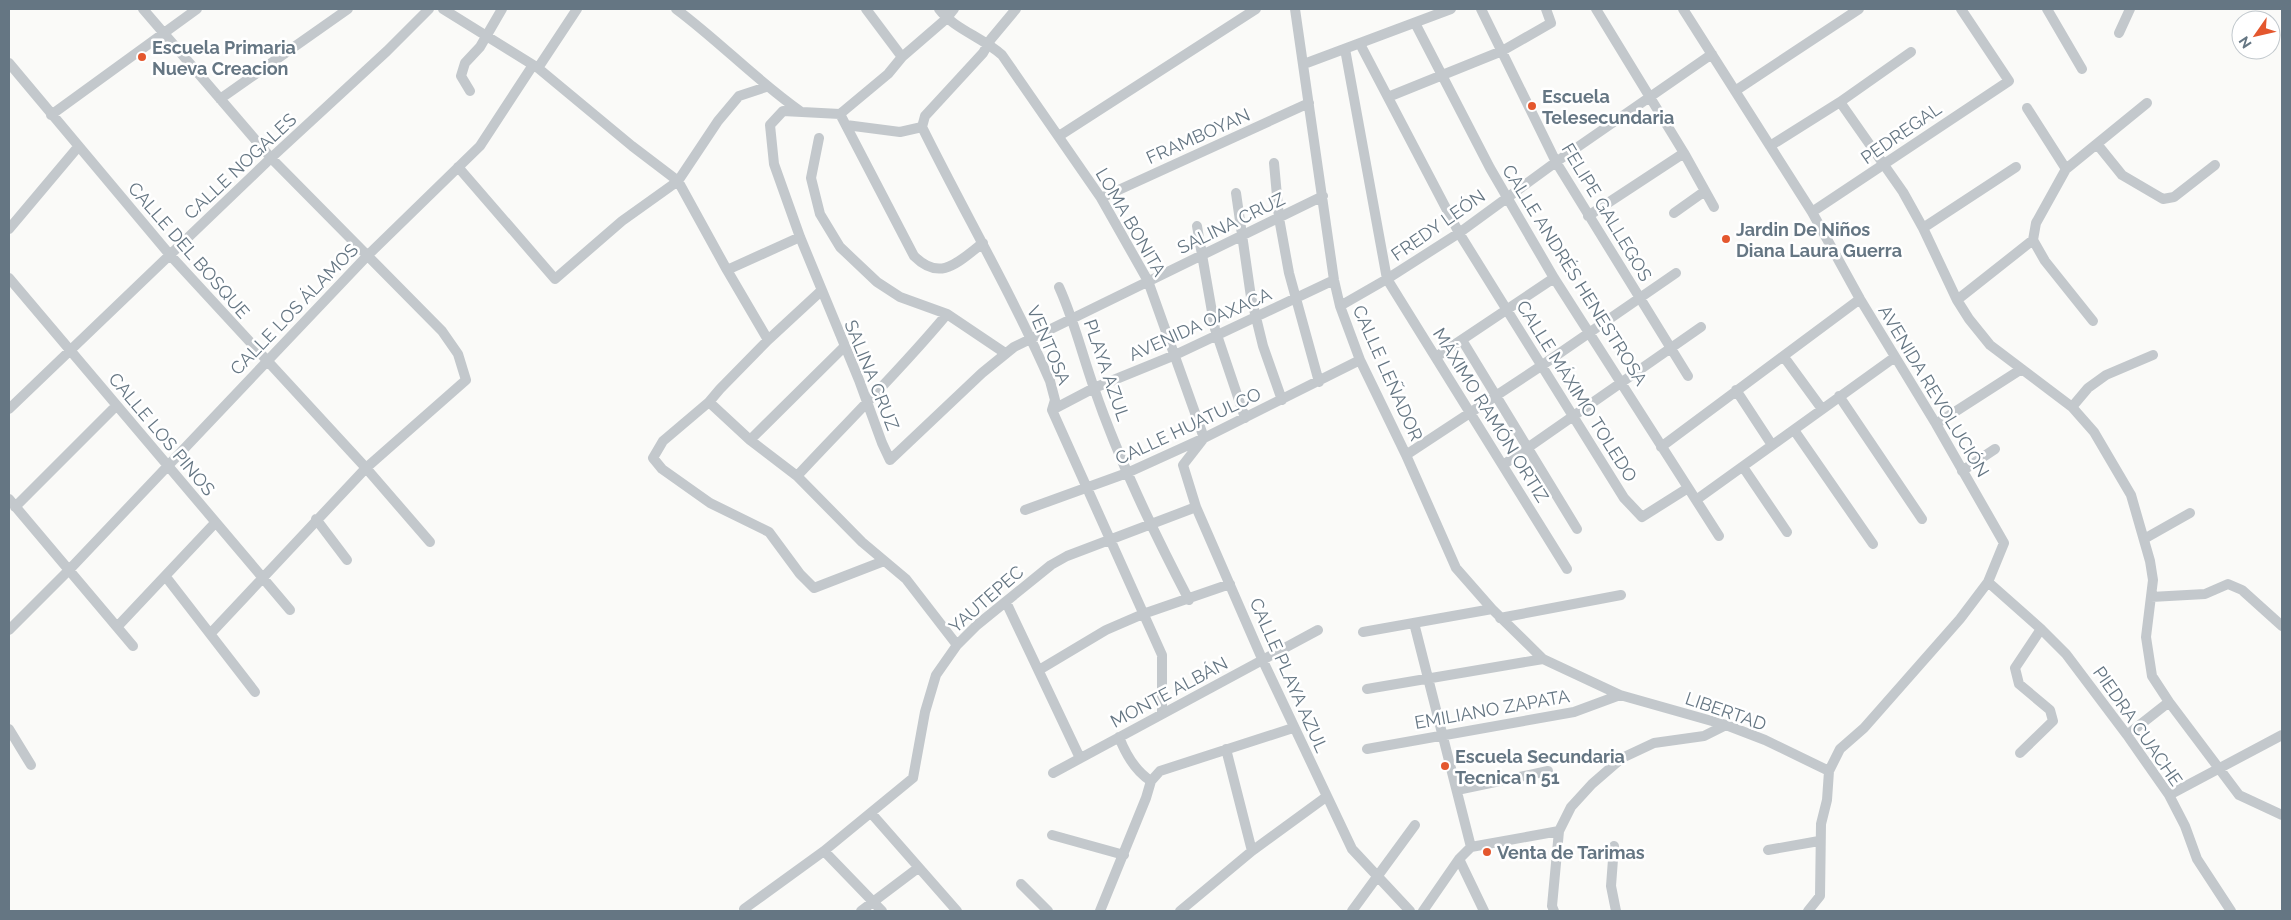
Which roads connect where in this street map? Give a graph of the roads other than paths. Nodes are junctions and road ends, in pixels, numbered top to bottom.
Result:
1 (143, 9) edge
2 (197, 9) edge
3 (348, 9) edge
4 (429, 9) edge
5 (443, 9) edge
6 (502, 9) edge
7 (577, 9) edge
8 (676, 9) edge
9 (866, 9) edge
10 (939, 9) edge
11 (954, 9) edge
12 (1016, 9) edge
13 (1256, 9) edge
14 (1295, 9) edge
15 (1452, 9) edge
16 (1481, 9) edge
17 (1546, 9) edge
18 (1596, 9) edge
19 (1683, 9) edge
20 (1859, 9) edge
21 (1961, 9) edge
22 (2047, 9) edge
23 (2130, 9) edge
24 (1440, 11) edge
25 (946, 19) junction
26 (1415, 23) junction
27 (163, 33) junction
28 (2119, 33) dead end
29 (486, 35) junction
30 (989, 43) junction
31 (1360, 44) junction
32 (1346, 49) junction
33 (1502, 51) junction
34 (1911, 52) dead end
35 (1712, 54) junction
36 (902, 57) junction
37 (9, 63) edge
38 (1304, 64) junction
39 (536, 66) junction
40 (2082, 69) dead end
41 (1442, 76) junction
42 (766, 87) junction
43 (470, 91) dead end
44 (1735, 91) junction
45 (1650, 96) junction
46 (1388, 98) junction
47 (220, 99) junction
48 (1840, 102) junction
49 (1309, 103) junction
50 (2148, 103) dead end
51 (2027, 108) dead end
52 (801, 112) junction
53 (840, 114) junction
54 (51, 115) junction
55 (846, 125) junction
56 (922, 127) junction
57 (1059, 136) junction
58 (819, 138) dead end
59 (2097, 144) junction
60 (1770, 146) junction
61 (78, 147) junction
62 (1684, 153) junction
63 (271, 158) junction
64 (1556, 162) junction
65 (1274, 163) dead end
66 (2215, 165) dead end
67 (1884, 166) junction
68 (458, 167) junction
69 (2016, 167) dead end
70 (2066, 169) junction
71 (678, 181) junction
72 (1705, 191) junction
73 (1236, 193) dead end
74 (1323, 196) junction
75 (1506, 197) junction
76 (1101, 198) junction
77 (1714, 207) dead end
78 (1812, 212) junction
79 (1674, 213) dead end
80 (1588, 216) junction
81 (1280, 218) junction
82 (1197, 226) dead end
83 (1923, 228) junction
84 (9, 229) edge
85 (1459, 233) junction
86 (1242, 235) junction
87 (800, 237) junction
88 (2033, 240) junction
89 (983, 244) junction
90 (1202, 254) junction
91 (170, 255) junction
92 (367, 256) junction
93 (727, 270) junction
94 (1676, 273) dead end
95 (9, 278) edge
96 (1554, 278) junction
97 (1387, 279) junction
98 (1148, 280) junction
99 (1334, 280) junction
100 (1059, 287) dead end
101 (821, 291) junction
102 (1640, 298) junction
103 (1294, 299) junction
104 (1860, 299) junction
105 (1957, 300) junction
106 (1340, 306) junction
107 (1507, 310) junction
108 (947, 314) junction
109 (1073, 317) junction
110 (1256, 317) junction
111 (2093, 321) dead end
112 (1701, 326) dead end
113 (1590, 332) junction
114 (1217, 335) junction
115 (1030, 338) junction
116 (768, 340) junction
117 (1462, 340) junction
118 (844, 347) junction
119 (1671, 349) junction
120 (71, 350) junction
121 (1005, 353) junction
122 (1175, 355) junction
123 (2152, 355) dead end
124 (1436, 357) junction
125 (1784, 357) junction
126 (1895, 357) junction
127 (1360, 360) junction
128 (267, 362) junction
129 (1541, 366) junction
130 (2020, 370) junction
131 (1688, 376) dead end
132 (1319, 382) junction
133 (1621, 382) junction
134 (1094, 388) junction
135 (1736, 390) junction
136 (1497, 395) junction
137 (1839, 396) junction
138 (1282, 400) junction
139 (709, 402) junction
140 (866, 402) junction
141 (116, 406) junction
142 (2072, 407) junction
143 (9, 409) edge
144 (1822, 409) junction
145 (1052, 410) junction
146 (1470, 413) junction
147 (1573, 417) junction
148 (1245, 418) junction
149 (1936, 424) junction
150 (1794, 430) junction
151 (1204, 438) junction
152 (750, 440) junction
153 (1772, 445) junction
154 (1661, 447) junction
155 (1529, 448) junction
156 (1995, 450) dead end
157 (1406, 455) junction
158 (167, 464) junction
159 (1503, 465) junction
160 (1743, 467) junction
161 (366, 468) junction
162 (1962, 471) junction
163 (1127, 473) junction
164 (797, 476) junction
165 (1086, 488) junction
166 (1688, 488) junction
167 (1696, 500) junction
168 (12, 503) edge
169 (1196, 507) junction
170 (1025, 510) dead end
171 (2190, 513) dead end
172 (316, 519) junction
173 (1922, 519) dead end
174 (215, 523) junction
175 (1149, 524) junction
176 (1577, 529) dead end
177 (1787, 532) dead end
178 (1719, 536) dead end
179 (2144, 539) junction
180 (1111, 540) junction
181 (430, 542) dead end
182 (1873, 544) dead end
183 (347, 560) dead end
184 (884, 561) junction
185 (1567, 569) dead end
186 (69, 570) junction
187 (166, 576) junction
188 (263, 578) junction
189 (1988, 582) junction
190 (1230, 584) junction
191 (1621, 595) dead end
192 (2151, 597) junction
193 (1189, 600) junction
194 (1006, 602) junction
195 (290, 610) dead end
196 (1492, 610) junction
197 (1143, 614) junction
198 (1500, 618) junction
199 (1414, 623) junction
200 (2282, 626) edge
201 (117, 627) junction
202 (2042, 629) junction
203 (9, 630) edge
204 (1318, 630) dead end
205 (1363, 632) dead end
206 (211, 633) junction
207 (957, 645) junction
208 (133, 646) dead end
209 (1543, 660) junction
210 (1263, 661) junction
211 (1039, 670) junction
212 (1428, 678) junction
213 (1367, 689) dead end
214 (255, 692) dead end
215 (1620, 695) junction
216 (2169, 702) junction
217 (1162, 714) junction
218 (1726, 725) junction
219 (1293, 728) junction
220 (9, 729) edge
221 (1442, 734) junction
222 (2282, 734) edge
223 (2127, 735) junction
224 (1119, 737) junction
225 (1226, 749) junction
226 (1367, 749) dead end
227 (2020, 753) dead end
228 (1080, 758) junction
229 (31, 765) dead end
230 (2219, 767) junction
231 (1548, 771) dead end
232 (1829, 771) junction
233 (1053, 773) dead end
234 (1151, 781) junction
235 (1457, 790) junction
236 (2169, 795) junction
237 (1326, 797) junction
238 (871, 813) junction
239 (2282, 815) edge
240 (1415, 826) dead end
241 (1559, 831) junction
242 (1052, 835) dead end
243 (1819, 841) junction
244 (1614, 846) dead end
245 (1471, 847) junction
246 (1768, 850) dead end
247 (824, 851) junction
248 (1252, 851) junction
249 (1124, 855) junction
250 (1459, 859) junction
251 (918, 868) junction
252 (1378, 877) junction
253 (1021, 884) dead end
254 (874, 902) junction
255 (744, 908) dead end
256 (862, 911) edge
257 (882, 911) edge
258 (957, 911) edge
259 (1048, 911) edge
260 (1100, 911) edge
261 (1180, 911) edge
262 (1352, 911) edge
263 (1410, 911) edge
264 (1424, 911) edge
265 (1484, 911) edge
266 (1554, 911) edge
267 (1616, 911) edge
268 (1808, 911) edge
269 (2231, 911) edge

1 - 27 street
2 - 27 street
3 - 47 street
4 - 63 street, CALLE NOGALES
5 - 29 street
6 - 29 street
7 - 39 street, CALLE LOS ÁLAMOS
8 - 42 street
9 - 36 street
10 - 25 street
11 - 25 street
12 - 30 street
13 - 57 street
14 - 38 street, CALLE LEÑADOR
15 - 24 street
16 - 33 street, FELIPE GALLEGOS
17 - 33 street
18 - 45 street
19 - 35 street, AVENIDA REVOLUCIÓN
20 - 44 street
21 - 67 street, PEDREGAL
22 - 40 street
23 - 28 street
24 - 26 street
25 - 30 street, LOMA BONITA
25 - 36 street
26 - 31 street
26 - 41 street, CALLE ANDRÉS HENESTROSA
27 - 47 street
27 - 54 street
29 - 39 street
29 - 43 street
30 - 56 street
30 - 57 street, LOMA BONITA
31 - 32 street
31 - 46 street, CALLE MÁXIMO TOLEDO
32 - 38 street
32 - 97 street
33 - 41 street
33 - 64 street, FELIPE GALLEGOS
34 - 48 street
35 - 44 street, AVENIDA REVOLUCIÓN
35 - 45 street, FREDY LEÓN
36 - 53 street
37 - 54 street, CALLE DEL BOSQUE
38 - 49 street, CALLE LEÑADOR
39 - 68 street, CALLE LOS ÁLAMOS
39 - 71 street
41 - 46 street
41 - 75 street, CALLE ANDRÉS HENESTROSA
42 - 52 street
42 - 71 street
44 - 60 street, AVENIDA REVOLUCIÓN
45 - 62 street
45 - 64 street, FREDY LEÓN
46 - 85 street, CALLE MÁXIMO TOLEDO
47 - 63 street
48 - 60 street
48 - 67 street
49 - 74 street, CALLE LEÑADOR
49 - 76 street, FRAMBOYAN
50 - 59 street
51 - 70 street
52 - 53 street
52 - 87 street, SALINA CRUZ
53 - 55 street
54 - 61 street, CALLE DEL BOSQUE
55 - 56 street
55 - 89 street
56 - 89 street, VENTOSA
57 - 76 street, LOMA BONITA
58 - 108 street
59 - 66 street
59 - 70 street
60 - 78 street, AVENIDA REVOLUCIÓN
61 - 84 street
61 - 91 street, CALLE DEL BOSQUE
62 - 72 street
62 - 80 street
63 - 91 street, CALLE NOGALES
63 - 92 street
64 - 75 street, FREDY LEÓN
64 - 80 street, FELIPE GALLEGOS
65 - 81 street
67 - 78 street, PEDREGAL
67 - 83 street
68 - 71 street
68 - 92 street, CALLE LOS ÁLAMOS
69 - 83 street
70 - 88 street
71 - 93 street
72 - 77 street
72 - 79 street
73 - 86 street
74 - 81 street, SALINA CRUZ
74 - 99 street, CALLE LEÑADOR
75 - 85 street, FREDY LEÓN
75 - 96 street, CALLE ANDRÉS HENESTROSA
76 - 98 street, LOMA BONITA
78 - 104 street, AVENIDA REVOLUCIÓN
80 - 102 street, FELIPE GALLEGOS
81 - 86 street, SALINA CRUZ
81 - 103 street
82 - 90 street
83 - 105 street
85 - 97 street, FREDY LEÓN
85 - 107 street, CALLE MÁXIMO TOLEDO
86 - 90 street, SALINA CRUZ
86 - 110 street
87 - 93 street
87 - 101 street, SALINA CRUZ
88 - 105 street
88 - 111 street
89 - 115 street, VENTOSA
90 - 98 street, SALINA CRUZ
90 - 114 street
91 - 120 street, CALLE NOGALES
91 - 128 street, CALLE DEL BOSQUE
92 - 128 street, CALLE LOS ÁLAMOS
92 - 161 street
93 - 116 street
94 - 102 street
95 - 120 street, CALLE LOS PINOS
96 - 107 street
96 - 113 street, CALLE ANDRÉS HENESTROSA
97 - 106 street, FREDY LEÓN
97 - 124 street, MÁXIMO RAMÓN ORTIZ
98 - 109 street, SALINA CRUZ
98 - 122 street, LOMA BONITA
99 - 103 street, AVENIDA OAXACA
99 - 106 street, CALLE LEÑADOR
100 - 109 street, PLAYA AZUL
101 - 116 street
101 - 118 street, SALINA CRUZ
102 - 113 street
102 - 119 street, FELIPE GALLEGOS
103 - 110 street, AVENIDA OAXACA
103 - 132 street
104 - 125 street
104 - 126 street, AVENIDA REVOLUCIÓN
105 - 130 street
106 - 127 street, CALLE LEÑADOR
107 - 117 street
107 - 129 street, CALLE MÁXIMO TOLEDO
108 - 121 street
108 - 140 street
109 - 115 street, SALINA CRUZ
109 - 134 street, PLAYA AZUL
110 - 114 street, AVENIDA OAXACA
110 - 138 street
112 - 119 street
113 - 129 street
113 - 133 street, CALLE ANDRÉS HENESTROSA
114 - 122 street, AVENIDA OAXACA
114 - 148 street
115 - 121 street, SALINA CRUZ
115 - 145 street, VENTOSA
116 - 139 street
117 - 124 street
117 - 136 street
118 - 140 street, SALINA CRUZ
118 - 152 street
119 - 131 street, FELIPE GALLEGOS
119 - 133 street
120 - 141 street, CALLE LOS PINOS
120 - 143 street, CALLE NOGALES
121 - 140 street, SALINA CRUZ
122 - 134 street, AVENIDA OAXACA
122 - 151 street, LOMA BONITA
123 - 142 street
124 - 146 street, MÁXIMO RAMÓN ORTIZ
125 - 135 street
125 - 144 street
126 - 137 street
126 - 149 street, AVENIDA REVOLUCIÓN
127 - 132 street, CALLE HUATULCO
127 - 157 street, CALLE LEÑADOR
128 - 158 street, CALLE LOS ÁLAMOS
128 - 161 street, CALLE DEL BOSQUE
129 - 136 street
129 - 147 street, CALLE MÁXIMO TOLEDO
130 - 142 street
130 - 149 street
132 - 138 street, CALLE HUATULCO
133 - 147 street
133 - 154 street, CALLE ANDRÉS HENESTROSA
134 - 145 street, AVENIDA OAXACA
134 - 163 street, PLAYA AZUL
135 - 153 street
135 - 154 street
136 - 146 street
136 - 155 street
137 - 144 street
137 - 173 street
138 - 148 street, CALLE HUATULCO
139 - 152 street
139 - 184 street
140 - 164 street
141 - 158 street, CALLE LOS PINOS
141 - 168 street
142 - 179 street
144 - 150 street
145 - 165 street, VENTOSA
146 - 157 street
146 - 159 street, MÁXIMO RAMÓN ORTIZ
147 - 155 street
147 - 166 street, CALLE MÁXIMO TOLEDO
148 - 151 street, CALLE HUATULCO
149 - 162 street, AVENIDA REVOLUCIÓN
150 - 153 street
150 - 182 street
151 - 163 street, CALLE HUATULCO
151 - 169 street, CALLE PLAYA AZUL
152 - 164 street
153 - 160 street
154 - 166 street, CALLE ANDRÉS HENESTROSA
155 - 159 street
155 - 176 street
156 - 162 street
157 - 196 street, CALLE LEÑADOR
158 - 174 street, CALLE LOS PINOS
158 - 186 street, CALLE LOS ÁLAMOS
159 - 185 street, MÁXIMO RAMÓN ORTIZ
160 - 167 street
160 - 177 street
161 - 172 street
161 - 181 street, CALLE DEL BOSQUE
162 - 189 street, AVENIDA REVOLUCIÓN
163 - 165 street, CALLE HUATULCO
163 - 175 street, PLAYA AZUL
164 - 184 street
165 - 170 street, CALLE HUATULCO
165 - 180 street, VENTOSA
166 - 167 street, CALLE ANDRÉS HENESTROSA
167 - 178 street, CALLE ANDRÉS HENESTROSA
168 - 186 street
169 - 175 street, YAUTEPEC
169 - 190 street, CALLE PLAYA AZUL
171 - 179 street
172 - 183 street
172 - 188 street
174 - 187 street
174 - 188 street, CALLE LOS PINOS
175 - 180 street, YAUTEPEC
175 - 193 street, PLAYA AZUL
179 - 192 street
180 - 194 street, YAUTEPEC
180 - 197 street, VENTOSA
184 - 207 street
186 - 201 street
186 - 203 street, CALLE LOS ÁLAMOS
187 - 201 street
187 - 206 street
188 - 195 street, CALLE LOS PINOS
188 - 206 street
189 - 202 street, PIEDRA CUACHE
189 - 232 street, AVENIDA REVOLUCIÓN
190 - 193 street
190 - 210 street, CALLE PLAYA AZUL
191 - 198 street
192 - 200 street
192 - 216 street
193 - 197 street
194 - 207 street, YAUTEPEC
194 - 211 street
196 - 198 street, LIBERTAD
196 - 199 street
197 - 211 street
197 - 217 street, VENTOSA
198 - 209 street, LIBERTAD
199 - 205 street
199 - 212 street
201 - 208 street
202 - 223 street, PIEDRA CUACHE
202 - 227 street
204 - 210 street, MONTE ALBÁN
206 - 214 street
207 - 238 street, YAUTEPEC
209 - 212 street
209 - 215 street, LIBERTAD
210 - 217 street, MONTE ALBÁN
210 - 219 street, CALLE PLAYA AZUL
211 - 228 street
212 - 213 street
212 - 221 street
215 - 218 street, LIBERTAD
215 - 221 street, EMILIANO ZAPATA
216 - 223 street
216 - 230 street
217 - 224 street, MONTE ALBÁN
218 - 232 street, LIBERTAD
218 - 241 street
219 - 225 street
219 - 237 street, CALLE PLAYA AZUL
220 - 229 street
221 - 226 street, EMILIANO ZAPATA
221 - 235 street
222 - 230 street
223 - 236 street, PIEDRA CUACHE
224 - 228 street, MONTE ALBÁN
224 - 234 street
225 - 234 street
225 - 248 street
228 - 233 street, MONTE ALBÁN
230 - 236 street
230 - 239 street
231 - 235 street
232 - 243 street
234 - 249 street
235 - 245 street
236 - 269 street, PIEDRA CUACHE
237 - 248 street
237 - 252 street, CALLE PLAYA AZUL
238 - 247 street, YAUTEPEC
238 - 251 street
240 - 252 street
241 - 245 street
241 - 266 street
242 - 249 street
243 - 246 street
243 - 268 street
244 - 267 street
245 - 250 street
247 - 254 street
247 - 255 street, YAUTEPEC
248 - 261 street
249 - 260 street
250 - 264 street
250 - 265 street
251 - 254 street
251 - 258 street
252 - 262 street
252 - 263 street, CALLE PLAYA AZUL
253 - 259 street
254 - 256 street
254 - 257 street

